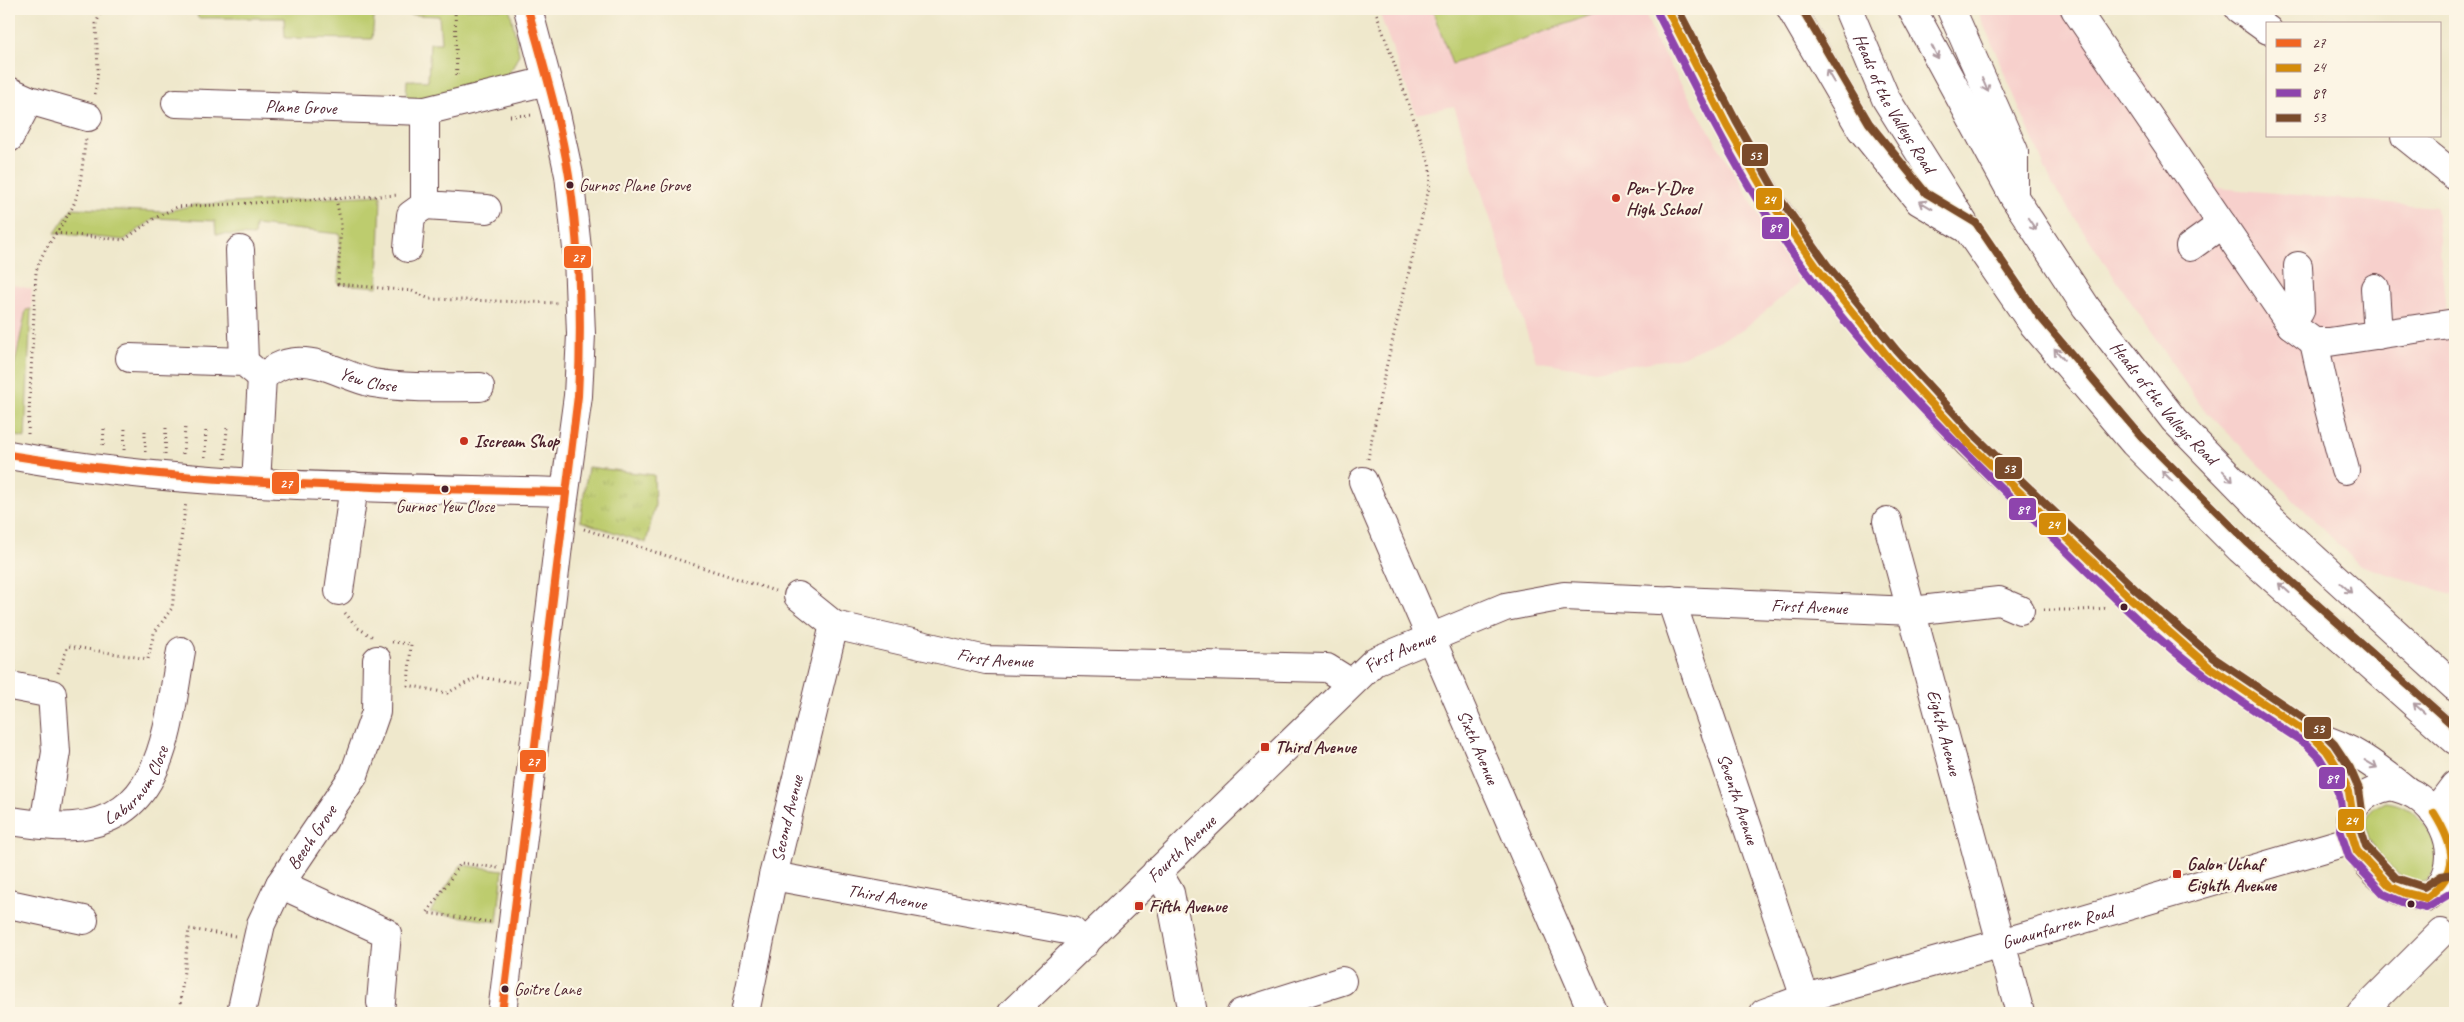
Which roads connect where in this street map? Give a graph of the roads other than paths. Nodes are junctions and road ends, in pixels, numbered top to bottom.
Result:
1 (528, 9) edge
2 (1667, 9) edge
3 (1791, 9) edge
4 (1848, 9) edge
5 (1912, 9) edge
6 (1951, 9) edge
7 (2075, 9) edge
8 (2239, 9) edge
9 (2266, 29) edge
10 (546, 81) junction
11 (19, 96) edge
12 (176, 103) dead end
13 (424, 111) junction
14 (88, 117) road end
15 (9, 138) edge
16 (2408, 138) edge
17 (2455, 176) edge
18 (2014, 197) junction
19 (425, 199) junction
20 (487, 209) dead end
21 (2222, 224) junction
22 (1968, 230) junction
23 (408, 248) dead end
24 (2190, 248) dead end
25 (240, 250) dead end
26 (2298, 266) dead end
27 (2374, 288) dead end
28 (2455, 323) edge
29 (2292, 325) junction
30 (2378, 335) junction
31 (2314, 342) junction
32 (130, 358) dead end
33 (253, 369) junction
34 (480, 387) dead end
35 (17, 457) edge
36 (2345, 470) dead end
37 (1363, 481) road end
38 (256, 483) junction
39 (354, 486) junction
40 (564, 492) junction
41 (1887, 521) dead end
42 (339, 591) road end
43 (798, 596) road end
44 (1671, 600) junction
45 (1912, 610) junction
46 (2020, 610) road end
47 (834, 625) junction
48 (1431, 636) junction
49 (378, 650) road end
50 (181, 651) dead end
51 (1351, 683) junction
52 (16, 687) dead end
53 (2455, 687) edge
54 (2312, 736) junction
55 (2455, 740) edge
56 (2455, 785) edge
57 (2406, 790) junction
58 (2352, 812) junction
59 (2434, 813) junction
60 (9, 821) edge
61 (44, 824) junction
62 (2352, 840) junction
63 (2454, 844) edge
64 (1157, 871) junction
65 (773, 876) junction
66 (280, 884) junction
67 (2442, 889) edge
68 (9, 904) edge
69 (84, 920) dead end
70 (2448, 942) edge
71 (2002, 943) junction
72 (1085, 944) junction
73 (1342, 981) dead end
74 (382, 1002) dead end
75 (1812, 1002) edge
76 (241, 1013) edge
77 (502, 1013) edge
78 (746, 1013) edge
79 (1012, 1013) edge
80 (1193, 1013) edge
81 (1241, 1013) edge
82 (1593, 1013) edge
83 (1764, 1013) edge
84 (2020, 1013) edge
85 (2361, 1013) edge

1 - 10 main road
2 - 54 main road
22 -> 3 main road
4 - 22 main road, Heads of the Valleys Road
5 -> 18 main road, Heads of the Valleys Road
6 -> 18 main road
7 - 21 main road
8 - 9 main road
10 - 13 main road, Plane Grove
10 - 40 main road
11 - 14 main road
11 - 15 main road
12 - 13 main road, Plane Grove
13 - 19 main road
16 - 17 main road
18 -> 53 main road, Heads of the Valleys Road
19 - 20 main road
19 - 23 main road
21 - 24 main road
21 - 29 main road
55 -> 22 main road, Heads of the Valleys Road
25 - 33 main road
26 - 29 main road
27 - 30 main road
28 - 30 main road
29 - 31 main road
30 - 31 main road
31 - 36 main road
32 - 33 main road
33 - 34 main road, Yew Close
33 - 38 main road
35 - 38 main road
37 - 48 main road, Sixth Avenue
38 - 39 main road
39 - 40 main road
39 - 42 main road
40 - 77 main road
41 - 45 main road, Eighth Avenue
43 - 47 main road, First Avenue
44 - 45 main road, First Avenue
44 - 48 main road, First Avenue
44 - 75 main road, Seventh Avenue
45 - 46 main road, First Avenue
45 - 71 main road, Eighth Avenue
47 - 51 main road, First Avenue
47 - 65 main road, Second Avenue
48 - 51 main road, First Avenue
48 - 82 main road, Sixth Avenue
49 - 66 main road, Beech Grove
50 - 61 main road, Laburnum Close
51 - 64 main road, Fourth Avenue
52 - 61 main road
54 -> 57 main road
54 - 58 main road
56 - 59 main road
57 - 58 main road
57 - 59 main road
58 - 62 main road
59 - 63 main road
60 - 61 main road, Laburnum Close
62 - 67 main road
62 - 71 main road, Gwaunfarren Road
63 - 67 main road
64 - 72 main road, Fourth Avenue
64 - 80 main road
65 - 72 main road, Third Avenue
65 - 78 main road, Second Avenue
66 - 74 main road
66 - 76 main road, Beech Grove
67 - 70 main road
68 - 69 main road
70 - 85 main road
71 - 75 main road, Gwaunfarren Road
71 - 84 main road, Eighth Avenue
72 - 79 main road, Fourth Avenue
73 - 81 main road
75 - 83 main road, Gwaunfarren Road

